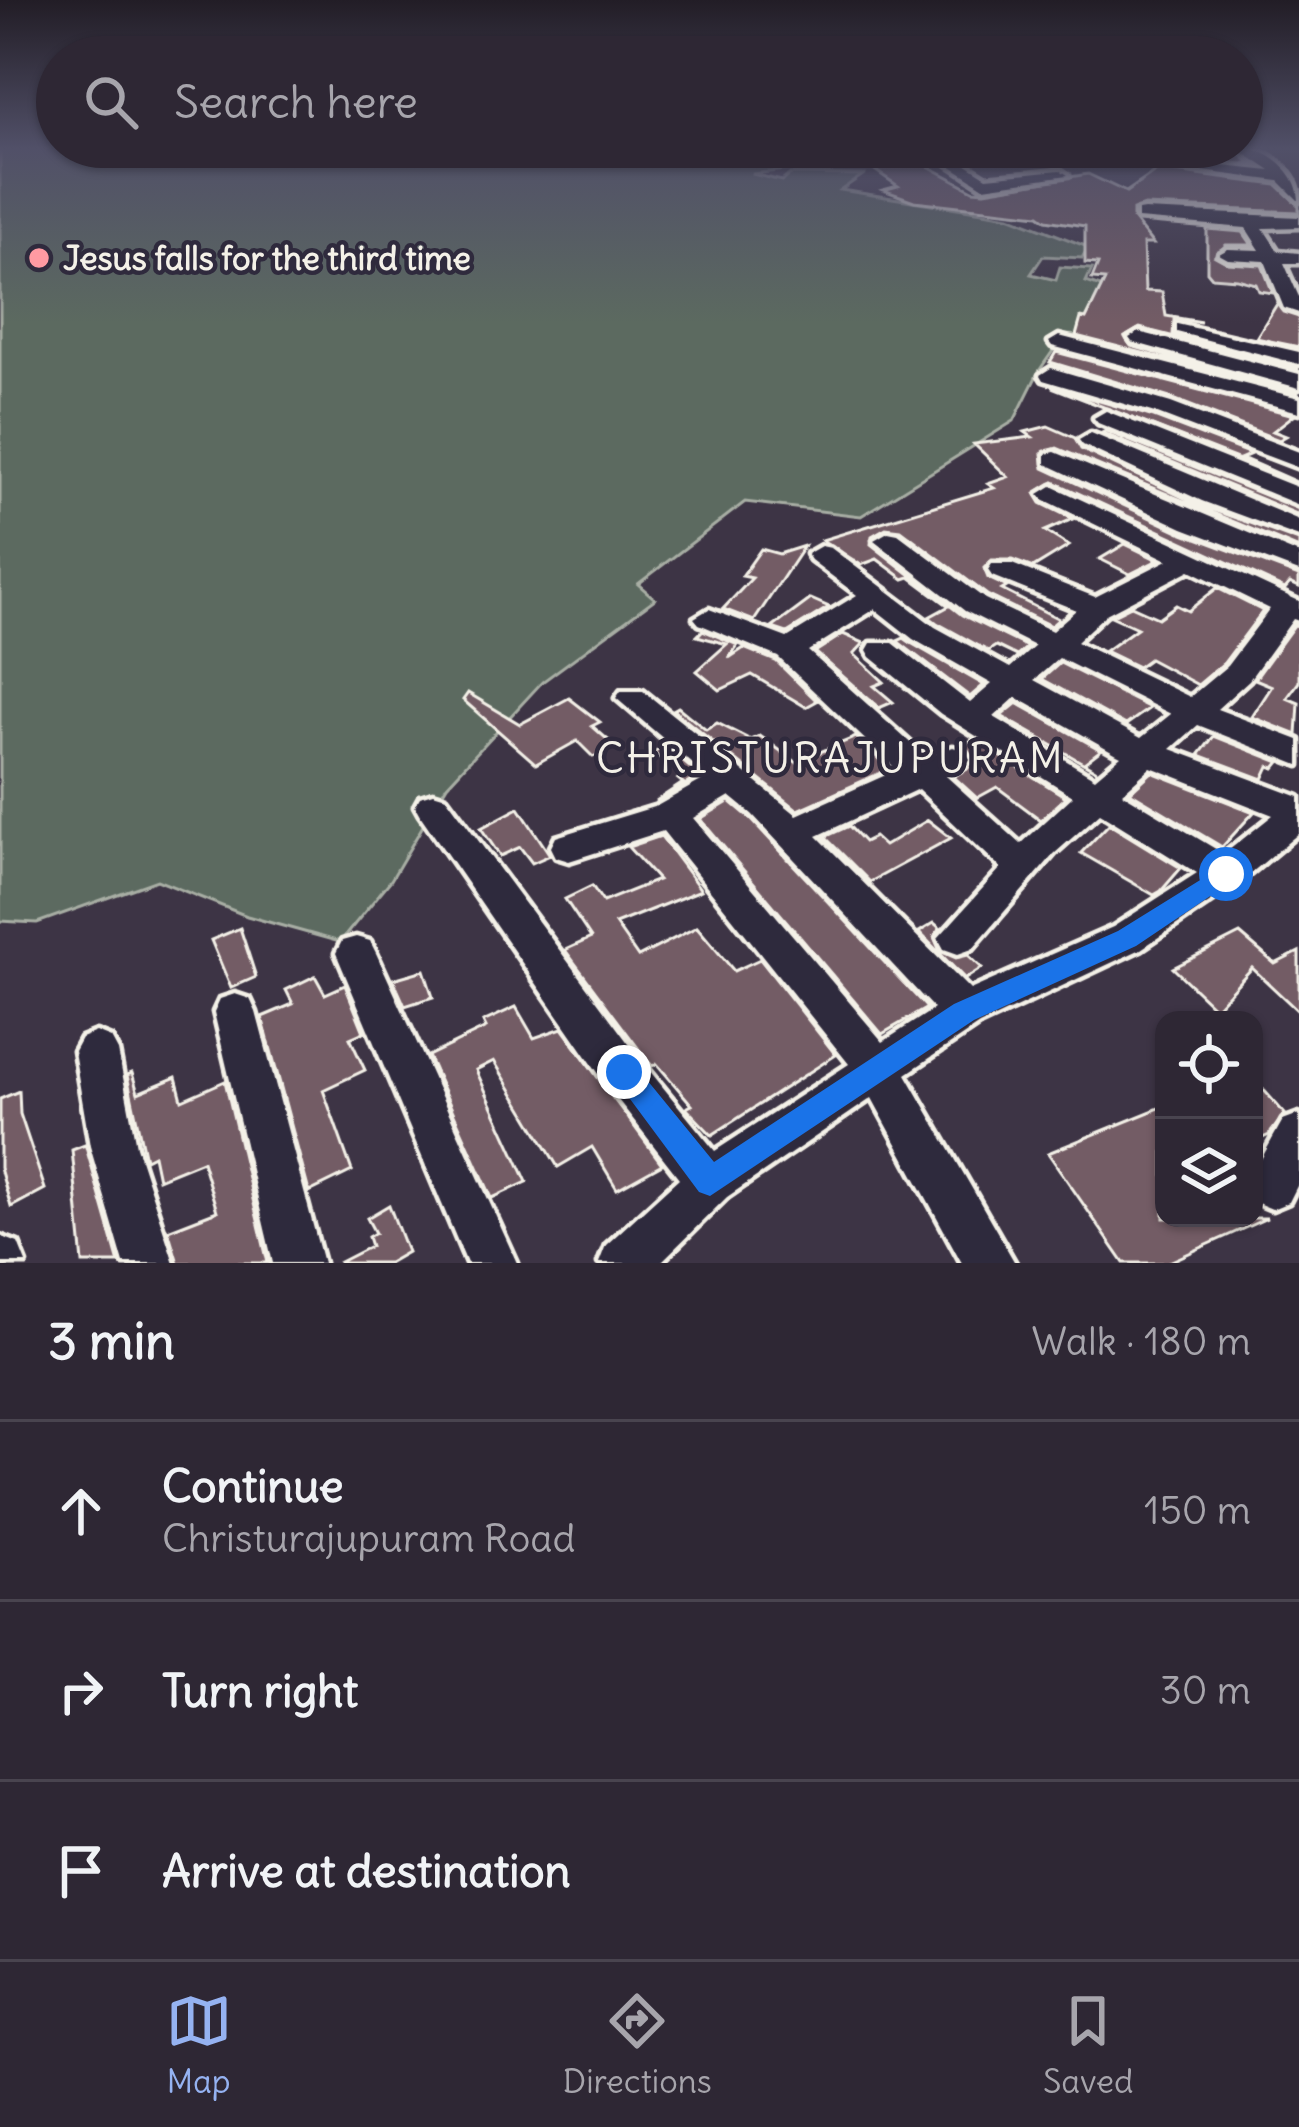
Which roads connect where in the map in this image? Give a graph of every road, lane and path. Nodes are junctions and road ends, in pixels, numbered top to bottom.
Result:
1 (1271, 213) dead end
2 (1144, 215) dead end
3 (1299, 218) edge
4 (1252, 223) junction
5 (1228, 254) dead end
6 (1272, 256) junction
7 (1299, 258) edge
8 (1294, 308) dead end
9 (1235, 323) dead end
10 (1184, 328) dead end
11 (1138, 338) dead end
12 (1299, 338) edge
13 (1059, 342) dead end
14 (1299, 358) edge
15 (1051, 375) dead end
16 (1299, 381) edge
17 (1299, 405) edge
18 (1299, 434) edge
19 (1272, 451) junction
20 (1055, 458) dead end
21 (1299, 461) edge
22 (1235, 472) junction
23 (1052, 494) dead end
24 (1211, 496) junction
25 (1299, 496) edge
26 (1192, 522) junction
27 (1299, 529) edge
28 (888, 540) dead end
29 (1158, 549) junction
30 (821, 554) dead end
31 (1187, 561) junction
32 (1299, 564) edge
33 (1002, 571) dead end
34 (874, 597) junction
35 (1096, 608) junction
36 (1293, 610) edge
37 (709, 618) dead end
38 (1058, 646) junction
39 (790, 650) junction
40 (882, 650) dead end
41 (1012, 683) junction
42 (632, 698) dead end
43 (1192, 711) junction
44 (972, 719) junction
45 (1144, 752) junction
46 (1299, 753) edge
47 (938, 765) junction
48 (733, 778) junction
49 (1097, 796) junction
50 (433, 806) dead end
51 (1299, 812) edge
52 (670, 815) junction
53 (793, 832) junction
54 (568, 847) dead end
55 (1024, 868) junction
56 (1226, 874) junction
57 (958, 938) dead end
58 (356, 953) dead end
59 (235, 1012) dead end
60 (964, 1012) junction
61 (96, 1051) dead end
62 (879, 1069) junction
63 (1299, 1135) edge
64 (710, 1181) junction
65 (1272, 1186) dead end
66 (149, 1263) edge
67 (298, 1263) edge
68 (491, 1263) edge
69 (624, 1263) edge
70 (990, 1263) edge

1 - 3 street
2 - 4 street
3 - 4 street
4 - 6 street
5 - 6 street
6 - 7 street
6 - 8 street
9 - 12 street
10 - 14 street
11 - 16 street
13 - 17 street
15 - 19 street
18 - 19 street
19 - 21 street
19 - 22 street
20 - 26 street
22 - 24 street
22 - 24 street
22 - 25 street
23 - 29 street
24 - 26 street
24 - 27 street
26 - 29 street
26 - 32 street
28 - 38 street
29 - 31 street
30 - 34 street
31 - 35 street
31 - 36 street
33 - 35 street
34 - 39 street
34 - 41 street
35 - 38 street
36 - 43 street
37 - 39 street
38 - 41 street
38 - 43 street
39 - 47 street
40 - 44 street
41 - 44 street
41 - 45 street
42 - 48 street
43 - 45 street
43 - 46 street
44 - 49 street
45 - 49 street
45 - 51 street
47 - 53 street
47 - 55 street
48 - 52 street
48 - 53 street
49 - 55 street
49 - 56 street
50 - 64 street
51 - 56 street
52 - 54 street
52 - 62 street
53 - 60 street
55 - 57 street
56 - 60 street
58 - 68 street
59 - 67 street
60 - 62 street
61 - 66 street
62 - 64 street
62 - 70 street
63 - 65 street
64 - 69 street

